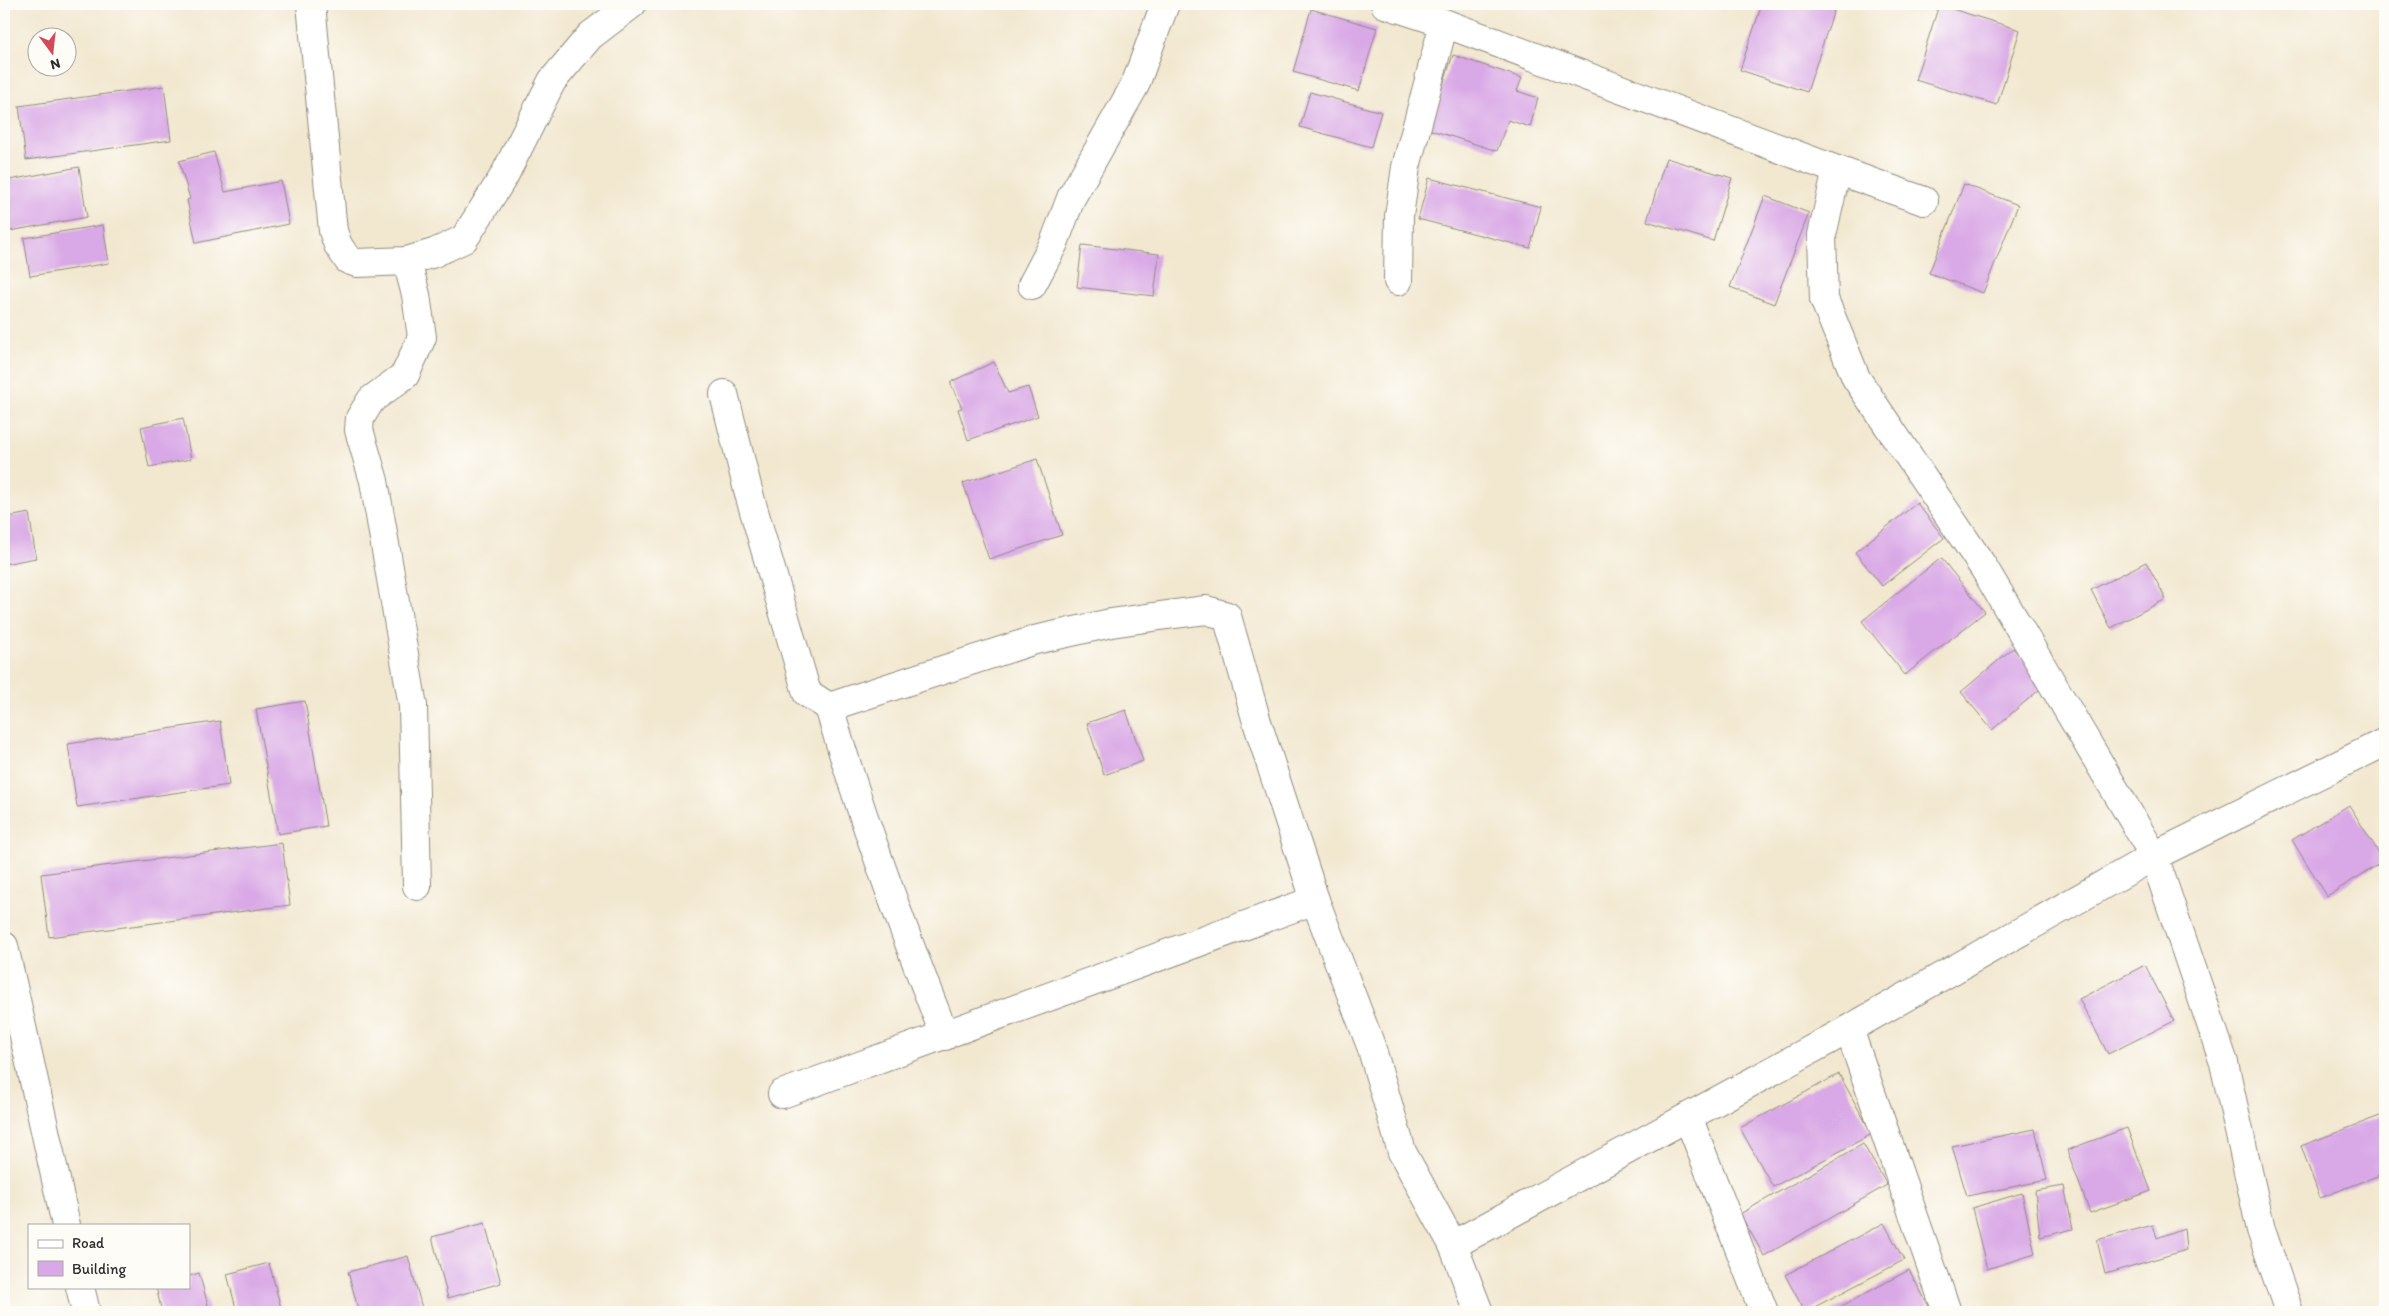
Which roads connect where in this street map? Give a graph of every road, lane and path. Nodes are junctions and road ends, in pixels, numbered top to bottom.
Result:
1 (311, 4) edge
2 (632, 4) edge
3 (1165, 4) edge
4 (1385, 4) edge
5 (1444, 23) junction
6 (1837, 170) junction
7 (1924, 202) dead end
8 (408, 261) junction
9 (1398, 281) dead end
10 (1032, 285) dead end
11 (724, 394) dead end
12 (829, 707) junction
13 (2385, 742) edge
14 (2154, 856) junction
15 (417, 886) dead end
16 (1315, 900) junction
17 (4, 946) edge
18 (1849, 1029) junction
19 (945, 1036) junction
20 (782, 1094) dead end
21 (1688, 1117) junction
22 (66, 1224) edge
23 (1453, 1245) junction
24 (80, 1288) edge
25 (86, 1312) edge
26 (1479, 1312) edge
27 (1764, 1312) edge
28 (1947, 1312) edge
29 (2289, 1312) edge

1 - 8 street
2 - 8 street
3 - 10 street
4 - 5 street
5 - 6 street
5 - 9 street
6 - 7 street
6 - 14 street
8 - 15 street
11 - 12 street
12 - 16 street
12 - 19 street
13 - 14 street
14 - 18 street
14 - 29 street
16 - 19 street
16 - 23 street
17 - 22 street
18 - 21 street
18 - 28 street
19 - 20 street
21 - 23 street
21 - 27 street
23 - 26 street
24 - 25 street

